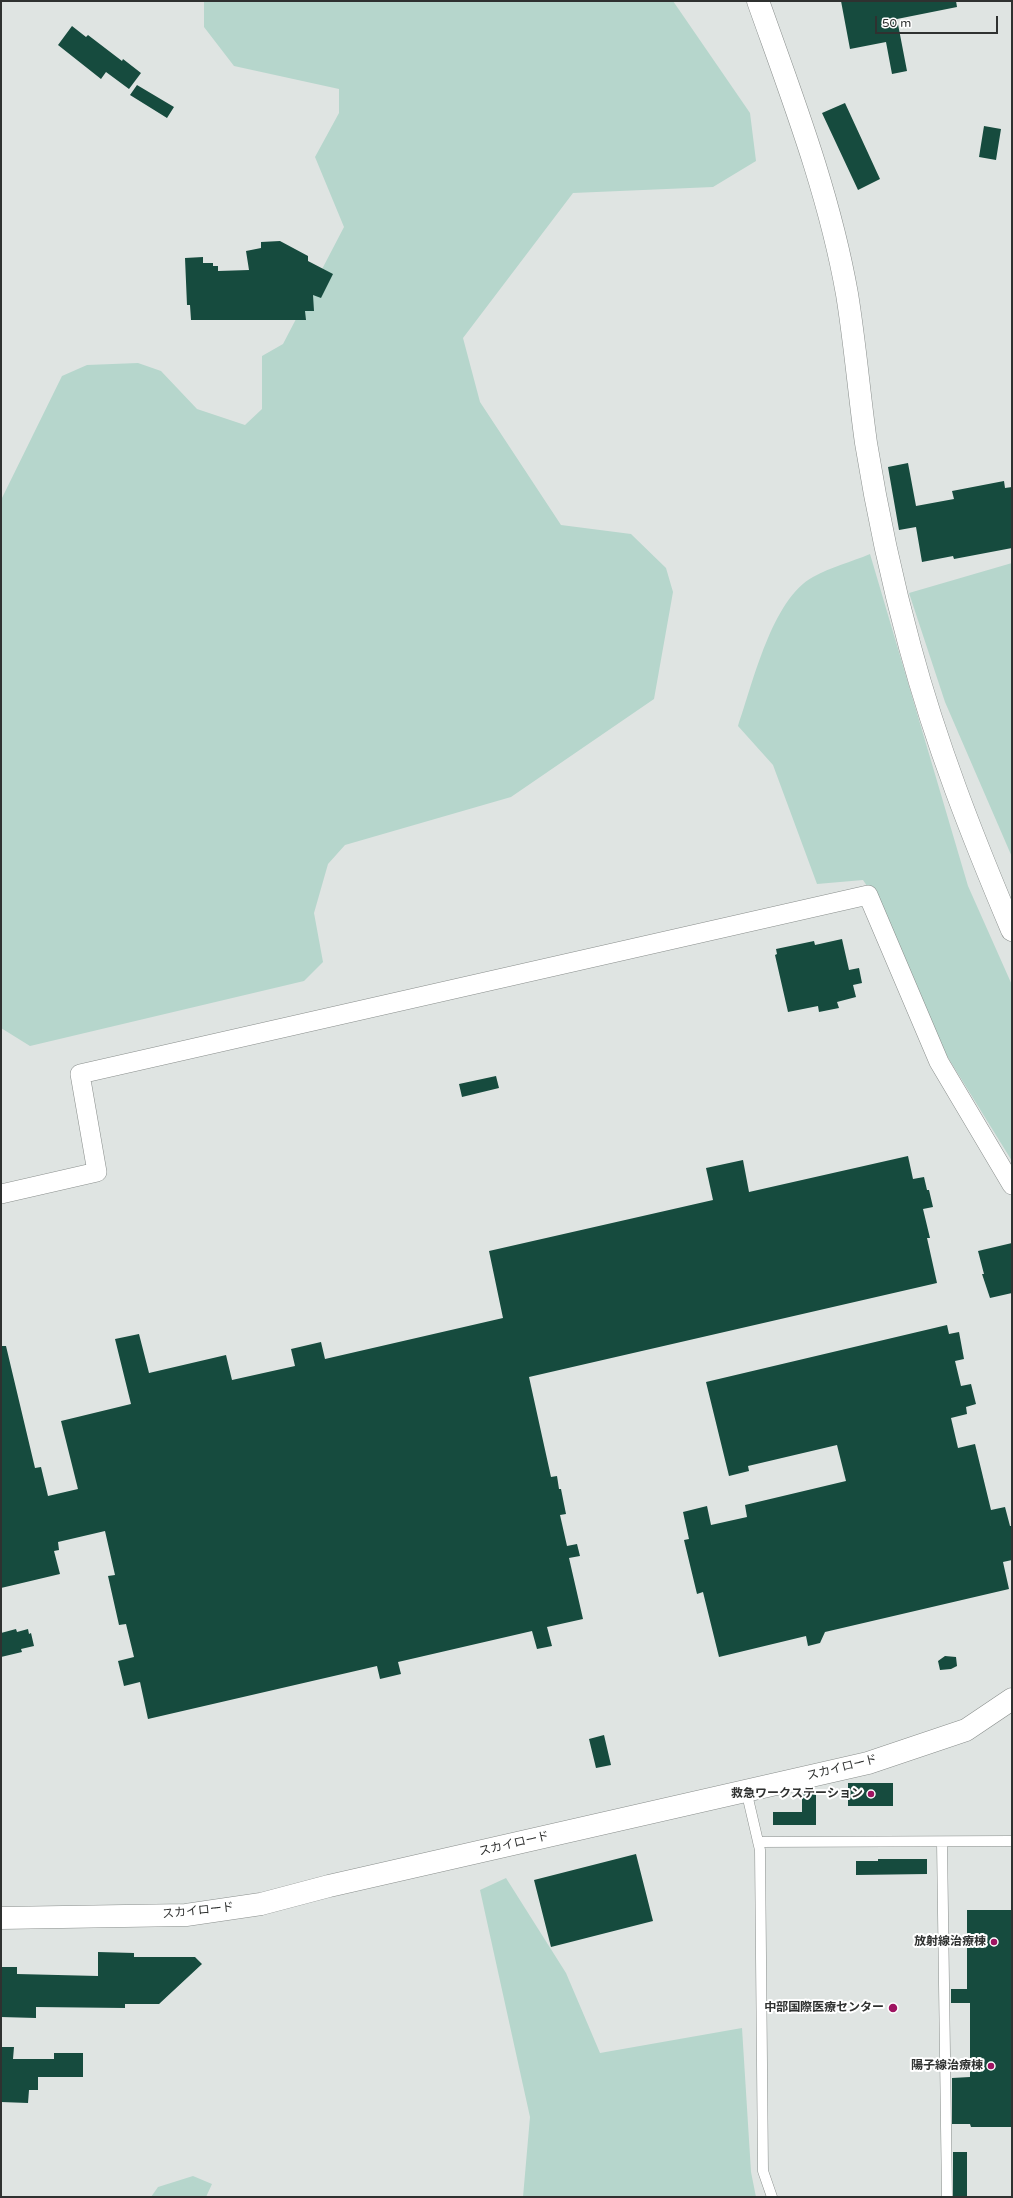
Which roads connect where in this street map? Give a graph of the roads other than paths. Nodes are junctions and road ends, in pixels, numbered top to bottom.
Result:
1 (758, 1) edge
2 (1012, 930) edge
3 (1012, 1186) edge
4 (1, 1194) edge
5 (1012, 1699) edge
6 (746, 1790) junction
7 (1012, 1841) edge
8 (758, 1842) junction
9 (942, 1842) junction
10 (1, 1918) edge
11 (772, 2197) edge
12 (946, 2197) edge

1 - 2 street
3 - 4 street
5 - 6 street, スカイロード
6 - 8 lane
6 - 10 street, スカイロード
7 - 9 lane
8 - 9 lane
8 - 11 lane
9 - 12 lane

